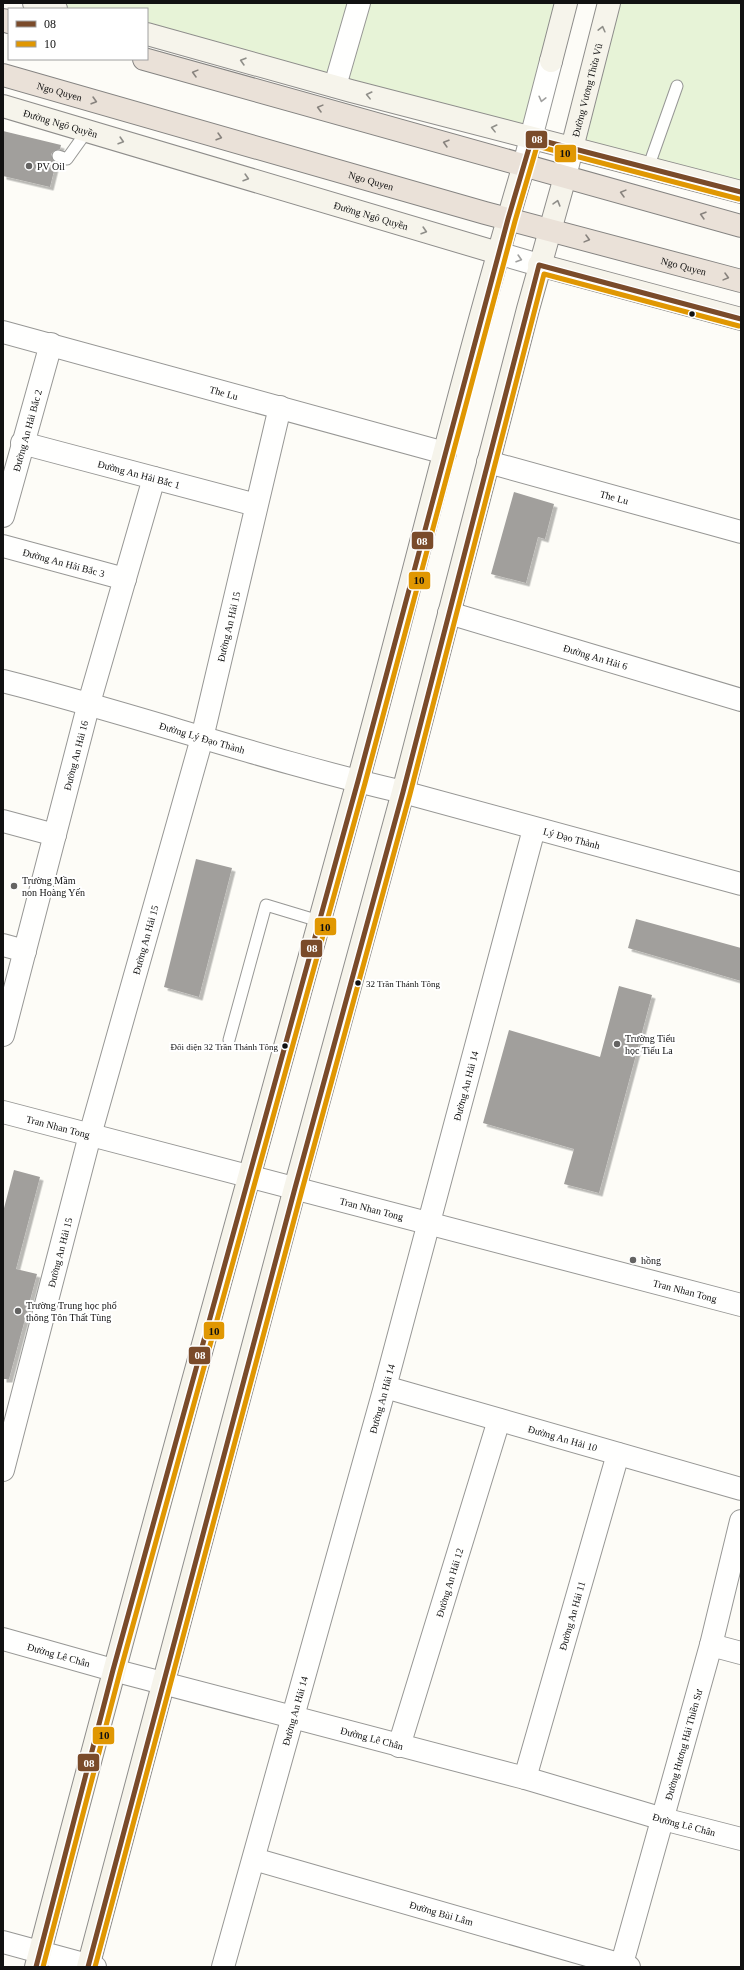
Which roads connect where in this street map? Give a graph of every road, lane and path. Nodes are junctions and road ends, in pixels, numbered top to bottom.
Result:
1 (34, 3) edge
2 (359, 3) edge
3 (566, 3) edge
4 (609, 3) edge
5 (52, 8) edge
6 (148, 34) edge
7 (148, 60) edge
8 (552, 61) joint
9 (3, 75) edge
10 (335, 86) junction
11 (677, 86) dead end
12 (3, 106) edge
13 (87, 131) junction
14 (532, 138) junction
15 (572, 148) junction
16 (58, 156) dead end
17 (524, 165) junction
18 (648, 168) junction
19 (565, 177) junction
20 (741, 192) edge
21 (508, 219) junction
22 (741, 226) edge
23 (550, 230) junction
24 (498, 253) junction
25 (539, 265) junction
26 (741, 281) edge
27 (741, 319) edge
28 (3, 332) edge
29 (50, 344) junction
30 (280, 407) junction
31 (22, 443) junction
32 (445, 453) junction
33 (488, 462) junction
34 (154, 478) junction
35 (256, 505) junction
36 (3, 516) edge
37 (741, 532) edge
38 (3, 546) edge
39 (125, 579) junction
40 (449, 613) junction
41 (3, 681) edge
42 (741, 700) edge
43 (89, 703) junction
44 (202, 738) junction
45 (358, 782) junction
46 (403, 792) junction
47 (3, 821) edge
48 (534, 829) junction
49 (55, 835) junction
50 (741, 884) edge
51 (319, 921) junction
52 (3, 945) edge
53 (25, 951) junction
54 (3, 1035) edge
55 (229, 1040) dead end
56 (3, 1112) edge
57 (90, 1135) junction
58 (249, 1176) junction
59 (295, 1188) junction
60 (428, 1222) junction
61 (741, 1305) edge
62 (385, 1387) junction
63 (499, 1420) junction
64 (618, 1454) junction
65 (3, 1470) edge
66 (741, 1489) edge
67 (741, 1521) edge
68 (3, 1638) edge
69 (711, 1645) junction
70 (741, 1653) edge
71 (113, 1670) junction
72 (163, 1683) junction
73 (294, 1717) junction
74 (399, 1746) junction
75 (525, 1778) junction
76 (663, 1819) junction
77 (741, 1839) edge
78 (254, 1859) junction
79 (3, 1942) edge
80 (38, 1959) edge
81 (90, 1966) edge
82 (624, 1966) edge
83 (223, 1967) edge

1 - 5 main road
2 - 10 street
3 - 8 main road
15 -> 4 main road, Đường Vương Thừa Vũ
10 -> 6 main road
17 -> 7 highway
8 -> 14 street
9 -> 21 highway, Ngo Quyen
14 -> 10 main road
11 - 18 lane
12 - 13 main road, Đường Ngô Quyền
13 - 16 lane
13 -> 24 main road, Đường Ngô Quyền
14 - 15 main road
14 - 17 street
15 - 18 main road
15 - 19 street, Đường Vương Thừa Vũ
17 - 19 highway
17 - 21 main road
18 - 20 main road
22 -> 19 highway
23 -> 19 main road
21 - 23 highway, Ngo Quyen
21 - 24 main road
23 - 25 main road
23 -> 26 highway, Ngo Quyen
24 -> 25 street, Đường Ngô Quyền
24 - 32 main road
25 - 27 main road, Đường Ngô Quyền
25 - 33 main road
28 - 29 street, The Lu
29 - 30 street, The Lu
29 - 31 street, Đường An Hải Bắc 2
30 - 32 street, The Lu
30 - 35 street, Đường An Hải 15
31 - 34 street, Đường An Hải Bắc 1
31 - 36 street, Đường An Hải Bắc 2
32 - 45 main road
33 - 37 street, The Lu
33 - 40 main road
34 - 35 street, Đường An Hải Bắc 1
34 - 39 street, Đường An Hải 16
35 - 44 street, Đường An Hải 15
38 - 39 street, Đường An Hải Bắc 3
39 - 43 street, Đường An Hải 16
40 - 42 street, Đường An Hải 6
40 - 46 main road
41 - 43 street, Đường Lý Đạo Thành
43 - 44 street, Đường Lý Đạo Thành
43 - 49 street, Đường An Hải 16
44 - 45 street, Đường Lý Đạo Thành
44 - 57 street, Đường An Hải 15
45 - 46 street, Đường Lý Đạo Thành
45 - 51 main road
46 - 48 street, Lý Đạo Thành
46 - 59 main road
47 - 49 street
48 - 50 street, Lý Đạo Thành
48 - 60 street, Đường An Hải 14
49 - 53 street, Đường An Hải 16
51 - 55 lane
51 - 58 main road
52 - 53 street
53 - 54 street, Đường An Hải 16
56 - 57 street, Tran Nhan Tong
57 - 58 street, Tran Nhan Tong
57 - 65 street, Đường An Hải 15
58 - 59 street, Tran Nhan Tong
58 - 71 main road
59 - 60 street, Tran Nhan Tong
59 - 72 main road
60 - 61 street, Tran Nhan Tong
60 - 62 street, Đường An Hải 14
62 - 63 street, Đường An Hải 10
62 - 73 street, Đường An Hải 14
63 - 64 street, Đường An Hải 10
63 - 74 street, Đường An Hải 12
64 - 66 street, Đường An Hải 10
64 - 75 street, Đường An Hải 11
67 - 69 street, Đường Hương Hải Thiền Sư
68 - 71 street, Đường Lê Chân
69 - 70 street
69 - 76 street, Đường Hương Hải Thiền Sư
71 - 72 street, Đường Lê Chân
71 - 80 main road
72 - 73 street, Đường Lê Chân
72 - 81 main road
73 - 74 street, Đường Lê Chân
73 - 78 street, Đường An Hải 14
74 - 75 street, Đường Lê Chân
75 - 76 street, Đường Lê Chân
76 - 77 street, Đường Lê Chân
76 - 82 street, Đường Hương Hải Thiền Sư
78 - 82 street, Đường Bùi Lâm
78 - 83 street, Đường An Hải 14
79 - 80 street
80 - 81 street

